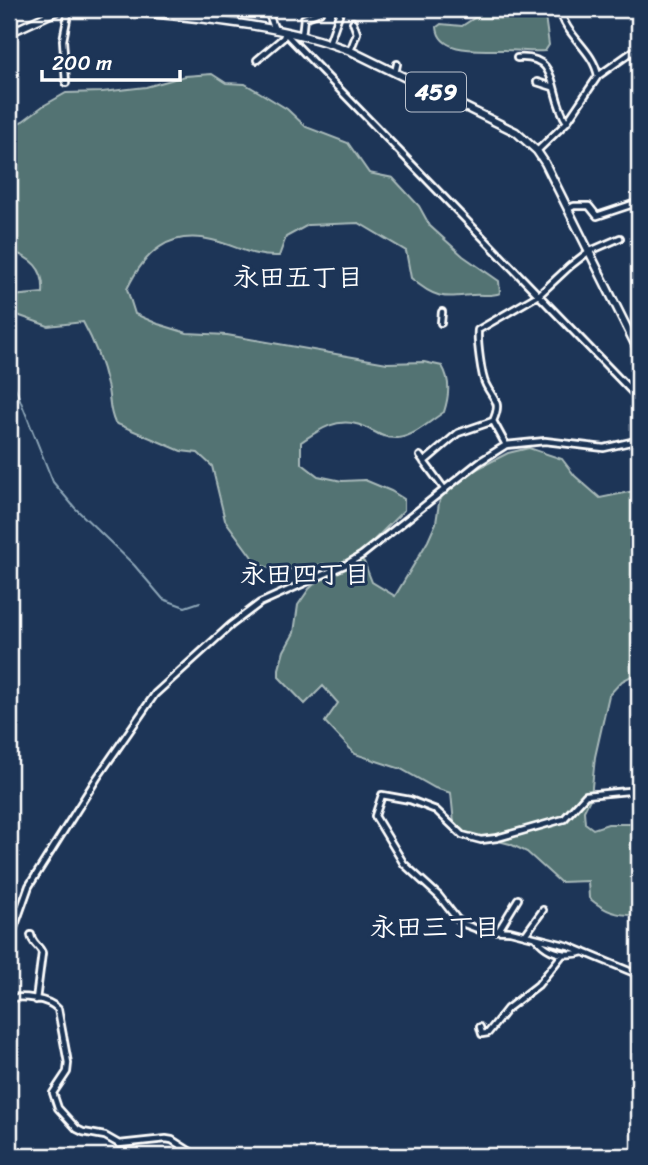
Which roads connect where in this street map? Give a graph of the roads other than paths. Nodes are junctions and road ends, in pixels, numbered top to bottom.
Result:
1 (61, 9) edge
2 (69, 9) edge
3 (107, 9) edge
4 (227, 9) edge
5 (267, 9) edge
6 (341, 9) edge
7 (560, 9) edge
8 (155, 11) edge
9 (320, 12) dead end
10 (225, 21) junction
11 (354, 22) dead end
12 (274, 31) junction
13 (9, 33) edge
14 (285, 33) junction
15 (302, 36) junction
16 (329, 43) junction
17 (639, 47) edge
18 (350, 51) junction
19 (517, 58) dead end
20 (257, 60) dead end
21 (397, 64) dead end
22 (395, 73) junction
23 (598, 76) junction
24 (537, 82) dead end
25 (66, 83) dead end
26 (554, 87) junction
27 (567, 122) junction
28 (537, 151) junction
29 (633, 204) dead end
30 (567, 209) junction
31 (620, 238) dead end
32 (588, 252) junction
33 (538, 295) junction
34 (442, 312) dead end
35 (441, 323) dead end
36 (639, 352) edge
37 (639, 399) edge
38 (494, 421) junction
39 (448, 431) dead end
40 (458, 433) junction
41 (639, 440) edge
42 (506, 445) junction
43 (420, 456) dead end
44 (424, 462) junction
45 (444, 490) junction
46 (639, 790) edge
47 (519, 899) dead end
48 (543, 910) dead end
49 (499, 930) junction
50 (31, 935) dead end
51 (525, 935) junction
52 (536, 938) junction
53 (9, 942) edge
54 (585, 951) junction
55 (563, 954) junction
56 (639, 975) edge
57 (10, 998) edge
58 (36, 1000) junction
59 (9, 1004) edge
60 (480, 1027) dead end
61 (216, 1156) edge

1 - 13 highway
2 - 25 street
3 - 8 highway, 459
4 - 10 street
5 - 12 street
6 - 16 street
7 - 23 street
8 - 10 highway, 459
9 - 15 street
10 - 12 highway, 459
11 - 18 street
12 - 14 highway, 459
14 - 15 highway, 459
14 - 20 street
14 - 33 street
15 - 16 highway, 459
16 - 18 highway, 459
17 - 23 street
18 - 22 highway, 459
19 - 26 street
21 - 22 street
22 - 28 highway, 459
23 - 27 street
24 - 26 street
26 - 27 street
27 - 28 street
28 - 30 highway, 459
29 - 30 street
30 - 32 highway, 459
31 - 32 street
32 - 33 street
32 - 36 highway, 459
33 - 37 street
33 - 38 street
34 - 35 street
38 - 40 street
38 - 42 street
39 - 40 street
40 - 44 street
41 - 42 street
42 - 45 street
43 - 44 street
44 - 45 street
45 - 53 street
46 - 49 street
47 - 49 street
48 - 51 street
49 - 51 street
50 - 58 street
51 - 52 street
52 - 54 street
52 - 55 street
54 - 55 street
54 - 56 street
55 - 60 street
57 - 58 street
57 - 59 street
58 - 61 street

